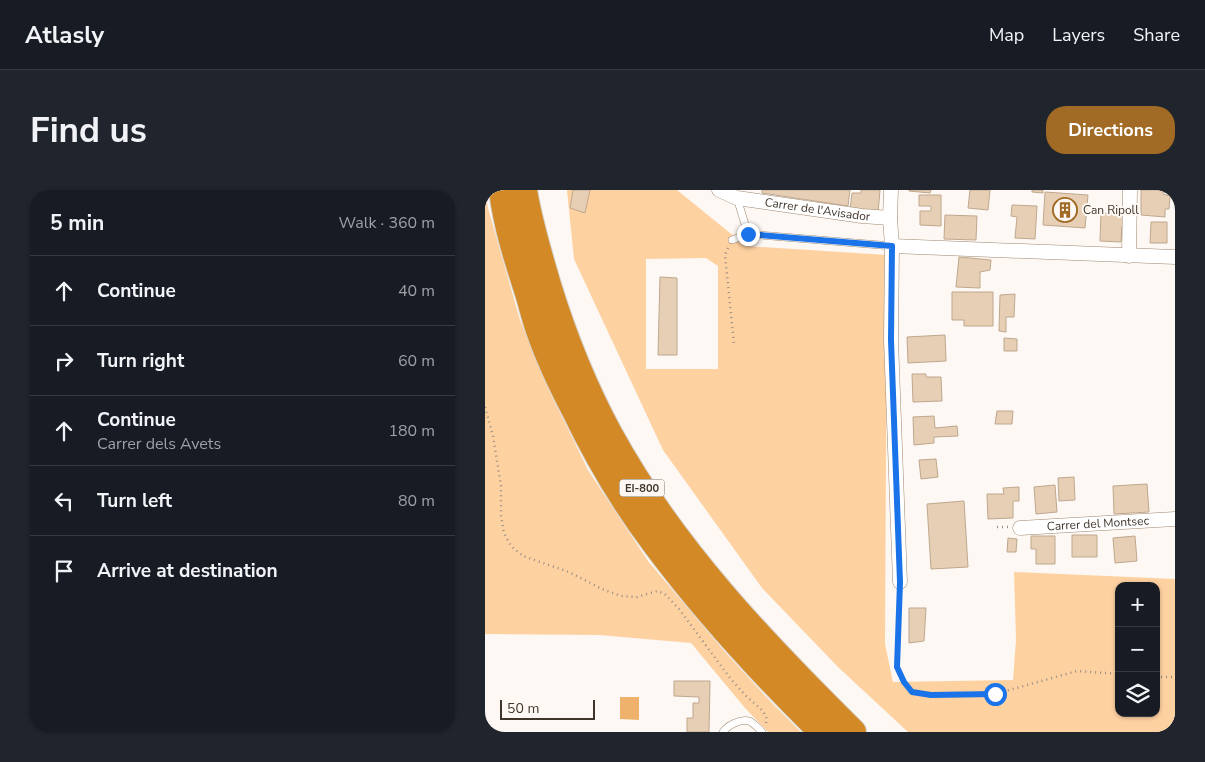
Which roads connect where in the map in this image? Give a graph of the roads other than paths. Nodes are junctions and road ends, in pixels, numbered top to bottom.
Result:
1 (502, 190) edge
2 (524, 190) edge
3 (719, 190) edge
4 (891, 190) edge
5 (1130, 190) edge
6 (737, 198) junction
7 (890, 218) junction
8 (748, 234) junction
9 (732, 240) road end
10 (892, 246) junction
11 (1129, 256) junction
12 (1175, 257) edge
13 (1175, 519) edge
14 (1020, 528) dead end
15 (900, 582) road end
16 (764, 729) edge
17 (723, 732) edge
18 (822, 732) edge
19 (853, 732) edge

1 - 18 highway, EI-800
2 - 19 highway, EI-800
3 - 6 street, Carrer de l'Avisador
4 - 7 street
5 - 11 street
6 - 7 street, Carrer de l'Avisador
6 - 8 lane
7 - 10 street
8 - 9 lane
8 - 10 lane
10 - 11 street
10 - 15 street
11 - 12 street
13 - 14 street, Carrer del Montsec
16 - 17 lane

